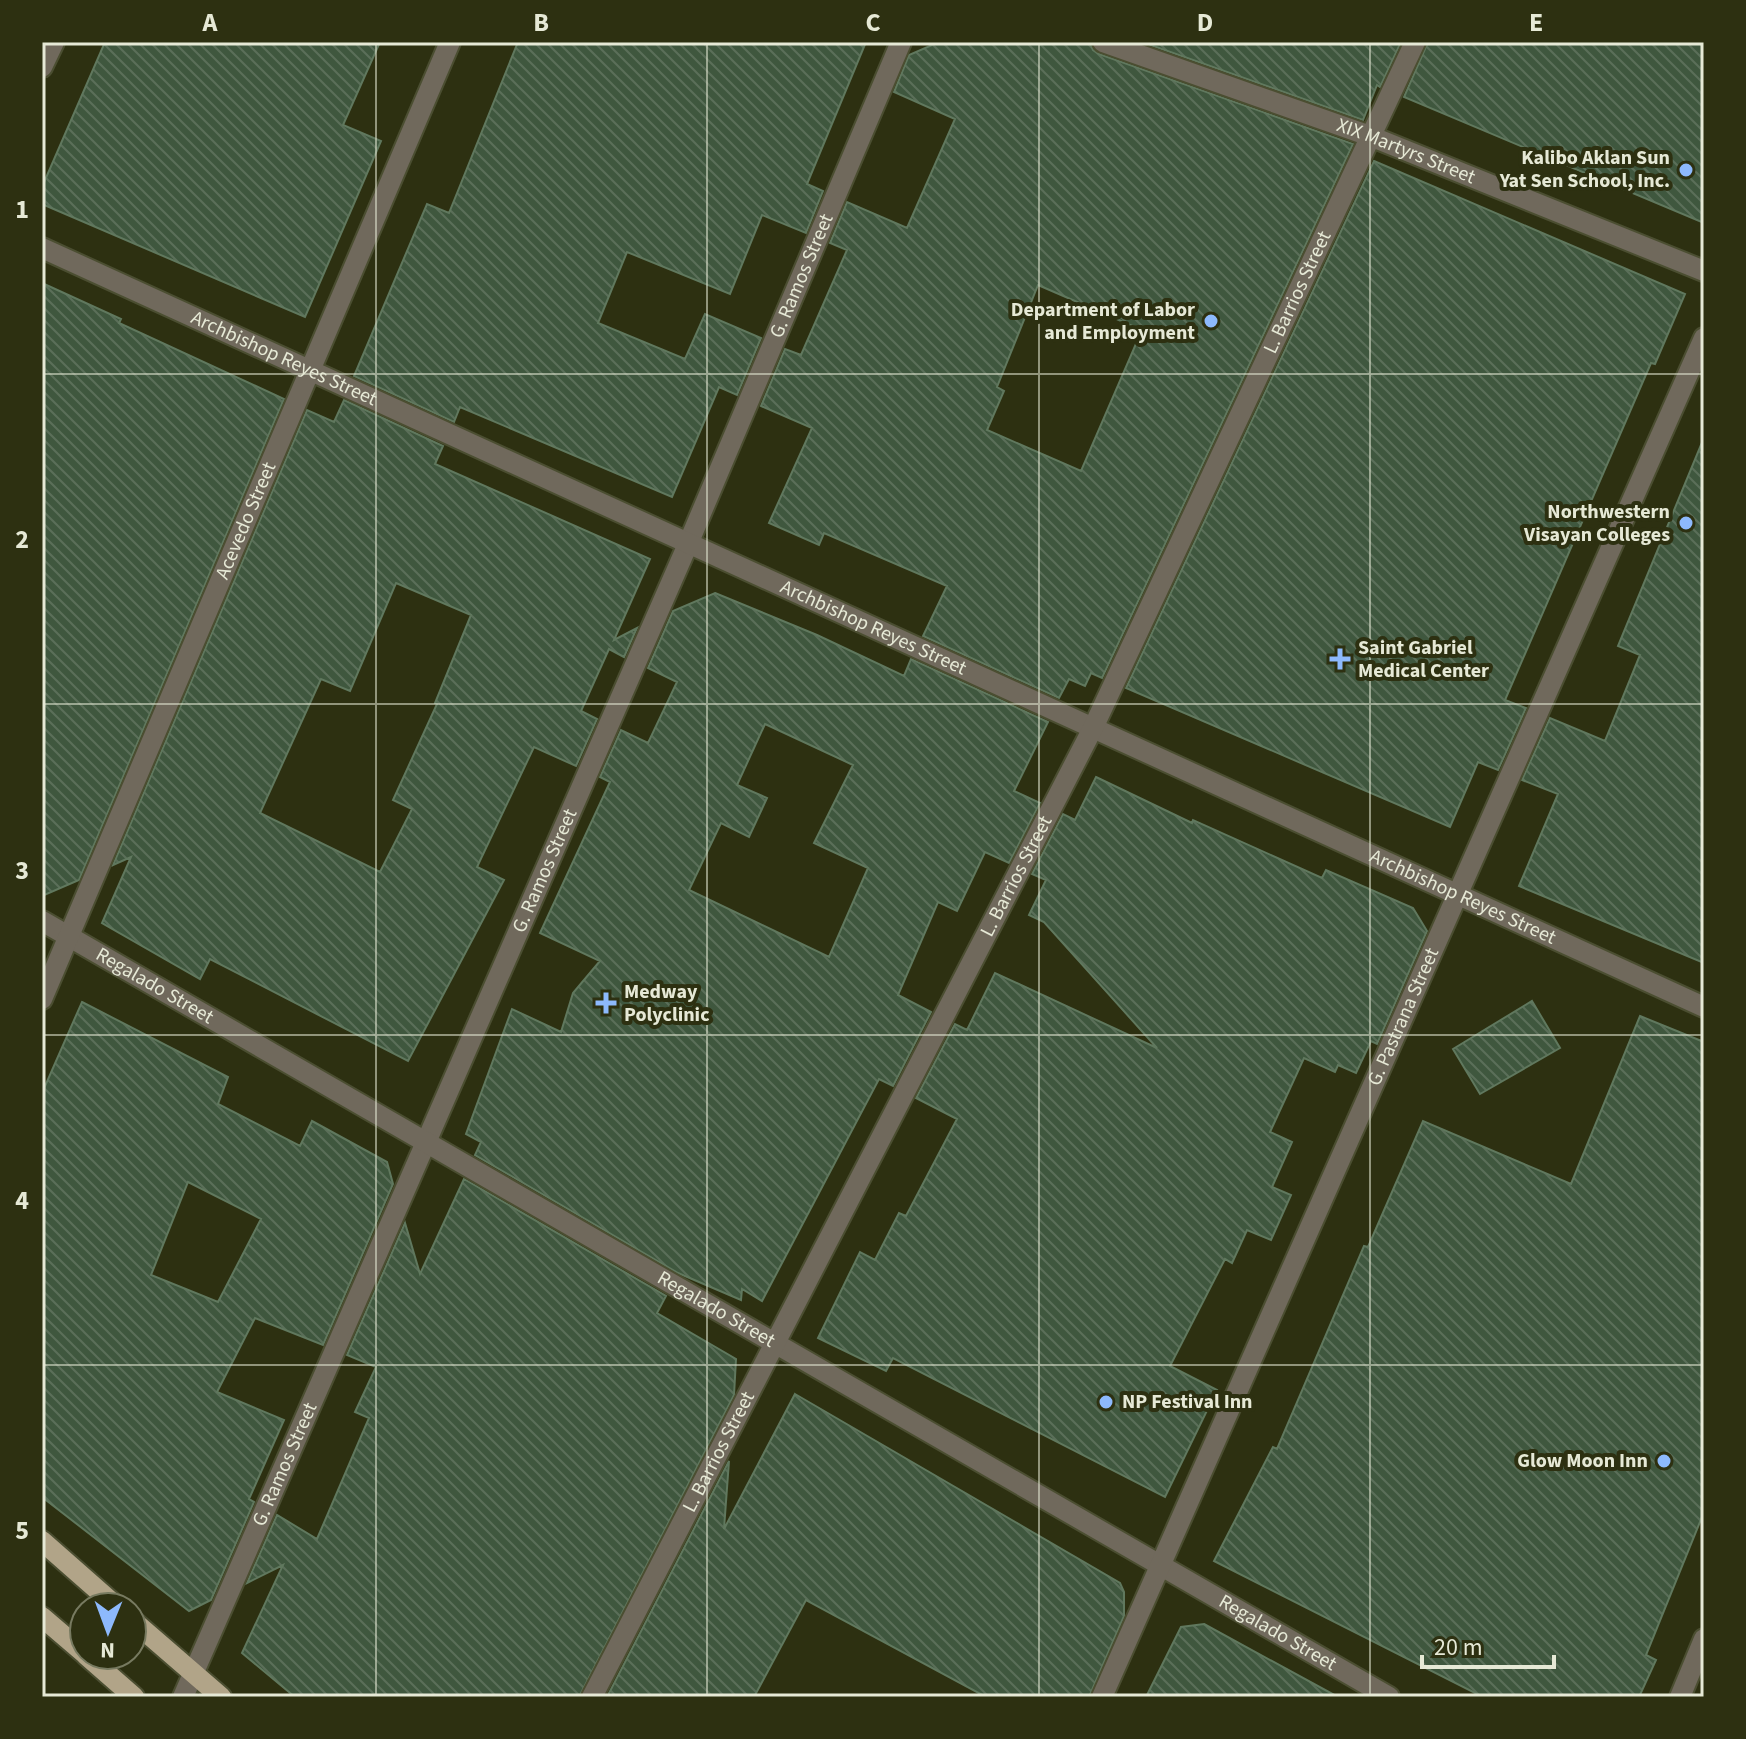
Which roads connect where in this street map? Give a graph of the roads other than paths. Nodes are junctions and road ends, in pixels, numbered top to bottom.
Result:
1 (54, 42) edge
2 (450, 42) edge
3 (901, 42) edge
4 (1103, 42) edge
5 (1415, 42) edge
6 (42, 67) edge
7 (1370, 136) junction
8 (42, 248) edge
9 (1704, 271) edge
10 (1704, 338) edge
11 (309, 370) junction
12 (688, 544) junction
13 (1093, 728) junction
14 (1457, 894) junction
15 (42, 921) edge
16 (68, 935) junction
17 (42, 999) edge
18 (1704, 1007) edge
19 (425, 1143) junction
20 (774, 1343) junction
21 (42, 1541) edge
22 (1160, 1566) junction
23 (99, 1591) edge
24 (42, 1617) edge
25 (148, 1634) edge
26 (68, 1639) edge
27 (1704, 1639) edge
28 (104, 1671) edge
29 (193, 1673) junction
30 (134, 1697) edge
31 (183, 1697) edge
32 (221, 1697) edge
33 (592, 1697) edge
34 (1102, 1697) edge
35 (1389, 1697) edge
36 (1680, 1697) edge

1 - 6 street
2 - 11 street, Acevedo Street
3 - 12 street, G. Ramos Street
4 - 7 street, XIX Martyrs Street
5 - 7 street, L. Barrios Street
7 - 9 street, XIX Martyrs Street
7 - 13 street, L. Barrios Street
8 - 11 street, Archbishop Reyes Street
10 - 14 street, G. Pastrana Street
11 - 12 street, Archbishop Reyes Street
11 - 16 street, Acevedo Street
12 - 13 street, Archbishop Reyes Street
12 - 19 street, G. Ramos Street
13 - 14 street, Archbishop Reyes Street
13 - 20 street, L. Barrios Street
14 - 18 street, Archbishop Reyes Street
14 - 22 street, G. Pastrana Street
15 - 16 street, Regalado Street
16 - 17 street, Acevedo Street
16 - 19 street, Regalado Street
19 - 20 street, Regalado Street
19 - 29 street, G. Ramos Street
20 - 22 street, Regalado Street
20 - 33 street, L. Barrios Street
21 - 23 main road
22 - 34 street, G. Pastrana Street
22 - 35 street, Regalado Street
24 - 26 main road
25 - 29 main road
27 - 36 street
28 - 30 main road
29 - 31 street, G. Ramos Street
29 - 32 main road

